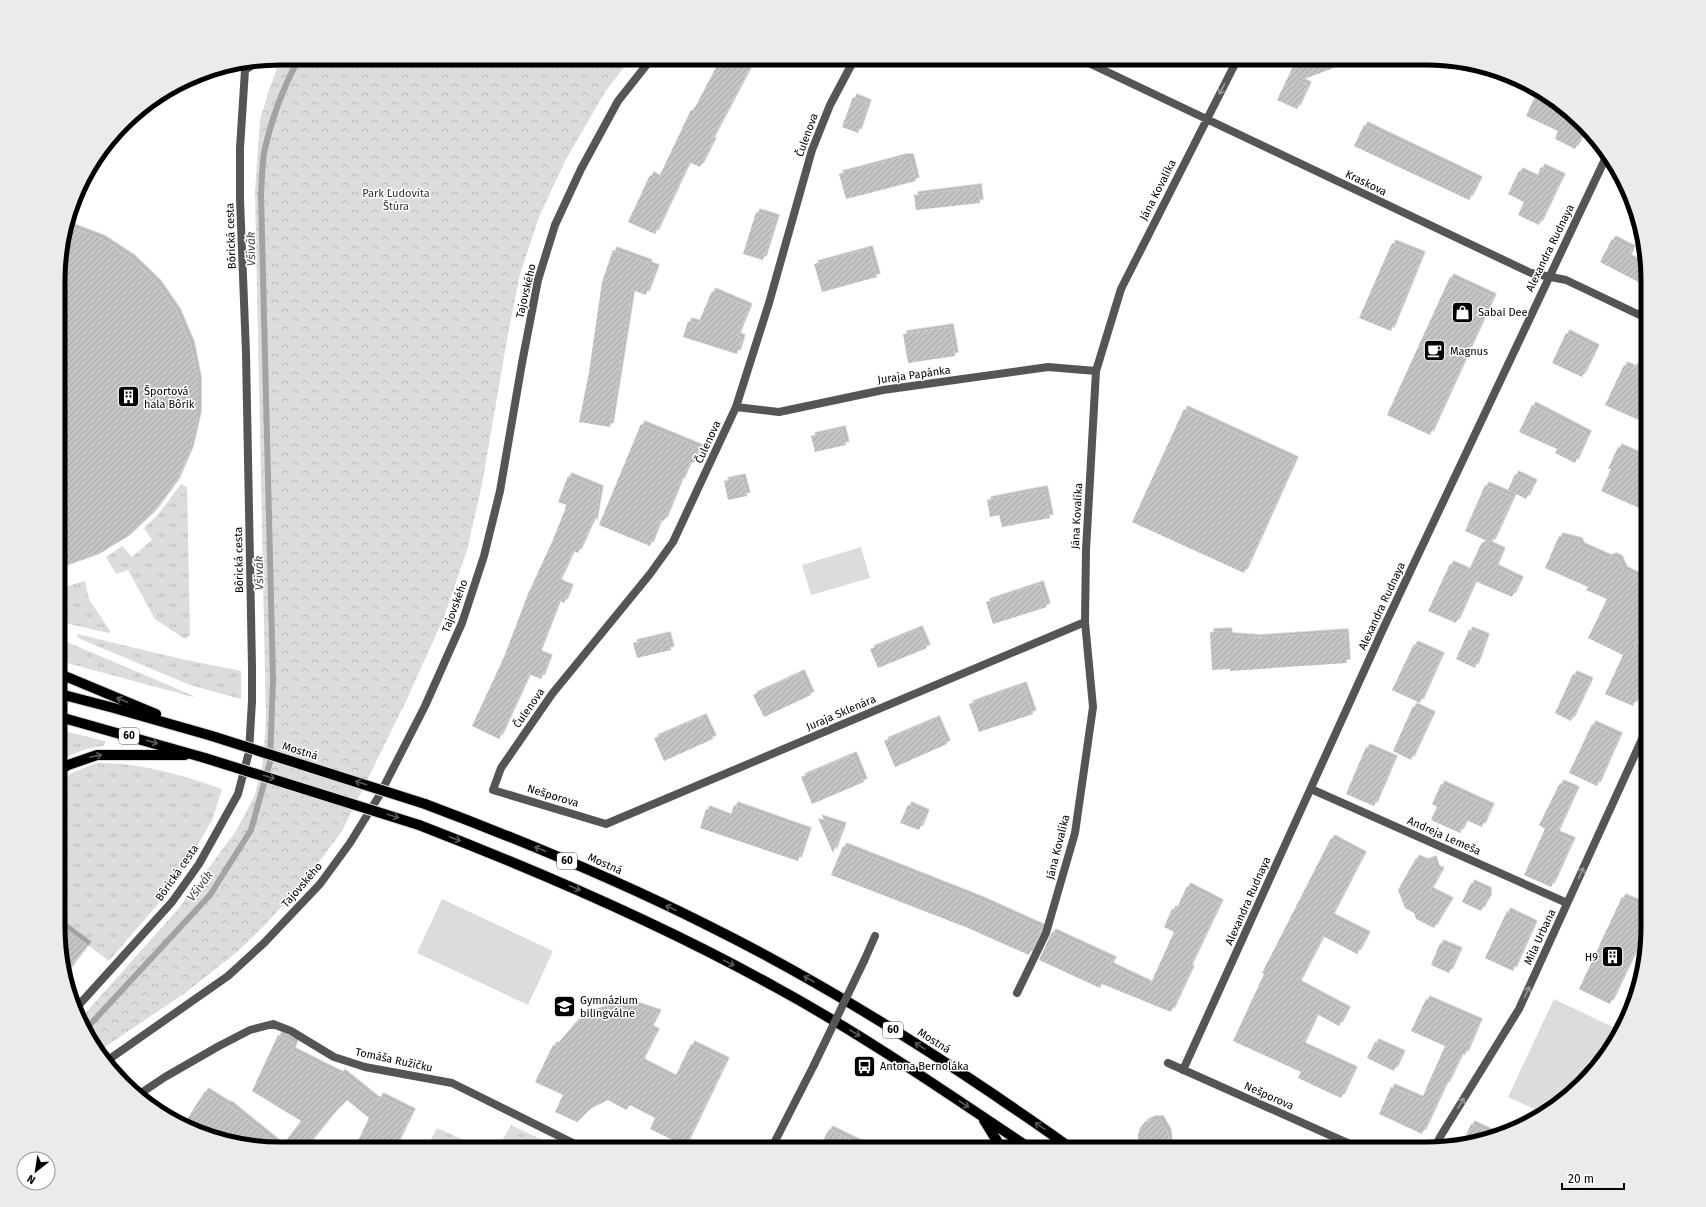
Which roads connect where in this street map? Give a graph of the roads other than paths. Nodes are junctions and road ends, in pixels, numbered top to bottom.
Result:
1 (646, 65) edge
2 (851, 65) edge
3 (1093, 65) edge
4 (1234, 65) edge
5 (243, 68) edge
6 (1207, 119) junction
7 (1604, 160) edge
8 (1549, 276) junction
9 (1641, 316) edge
10 (1096, 371) junction
11 (736, 407) junction
12 (1085, 622) junction
13 (65, 676) edge
14 (65, 695) edge
15 (65, 718) edge
16 (196, 731) junction
17 (1641, 741) edge
18 (201, 757) junction
19 (65, 767) edge
20 (1311, 789) junction
21 (493, 790) joint
22 (606, 824) joint
23 (1568, 903) junction
24 (875, 936) dead end
25 (1017, 993) dead end
26 (79, 1004) edge
27 (110, 1058) edge
28 (1168, 1062) dead end
29 (1183, 1070) junction
30 (142, 1092) edge
31 (982, 1116) junction
32 (571, 1142) edge
33 (775, 1142) edge
34 (998, 1142) edge
35 (1021, 1142) edge
36 (1062, 1142) edge
37 (1345, 1142) edge
38 (1438, 1142) edge

1 - 27 street, Tajovského
2 - 11 street, Čulenova
3 - 6 street, Kraskova
4 -> 6 street, Jána Kovalíka
5 - 26 street, Bôrická cesta
6 - 8 street, Kraskova
6 - 10 street, Jána Kovalíka
7 - 8 street, Alexandra Rudnaya
8 - 9 street, Kraskova
8 - 20 street, Alexandra Rudnaya
10 - 11 street, Juraja Papánka
10 - 12 street, Jána Kovalíka
11 - 21 street, Čulenova
12 - 22 street, Juraja Sklenára
12 - 25 street, Jána Kovalíka
16 -> 13 main road
14 - 16 main road, Mostná / 60
15 -> 18 main road, 60
36 -> 16 main road, Mostná / 60, bridge
23 -> 17 street, Mila Urbana
19 -> 18 main road
18 -> 31 main road, 60, bridge
20 - 23 street, Andreja Lemeša
20 - 29 street, Alexandra Rudnaya
21 - 22 street, Nešporova
38 -> 23 street, Mila Urbana
24 - 33 street, bridge
28 - 29 street, Nešporova
29 - 37 street, Nešporova
30 - 32 street, Tomáša Ružičku
31 - 34 main road
31 - 35 main road, 60

